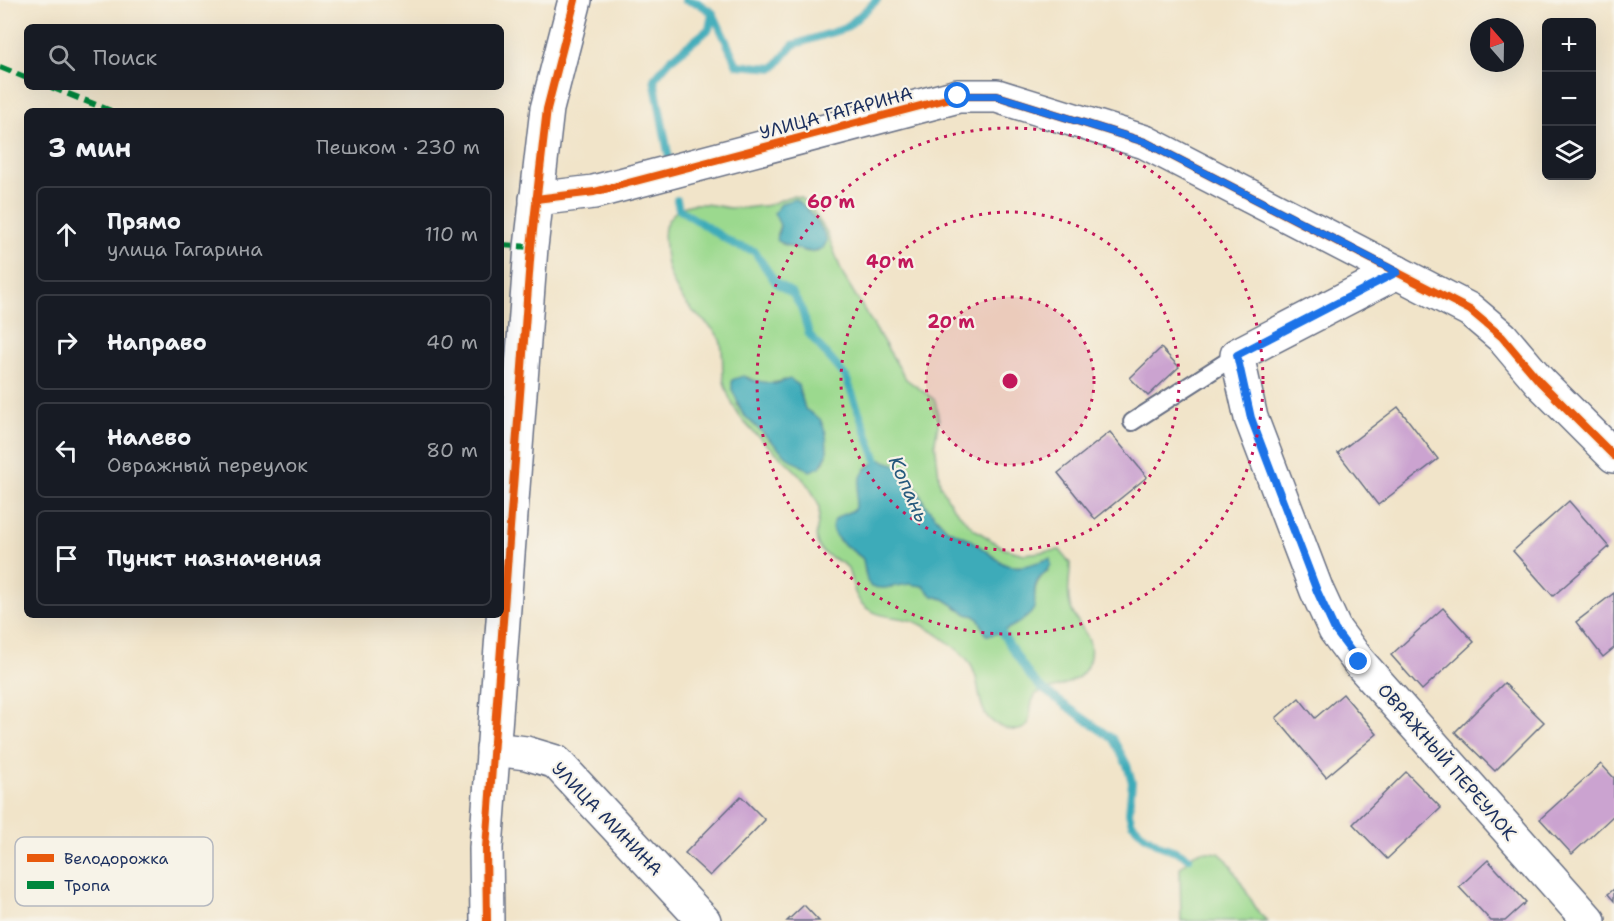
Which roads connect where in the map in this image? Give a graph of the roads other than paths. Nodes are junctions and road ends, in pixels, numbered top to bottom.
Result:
1 (575, 0) edge
2 (536, 199) junction
3 (1397, 272) junction
4 (1237, 355) junction
5 (1132, 422) dead end
6 (1614, 456) edge
7 (504, 601) edge
8 (503, 618) edge
9 (493, 750) junction
10 (487, 921) edge
11 (704, 921) edge
12 (1589, 921) edge

1 - 2 street
2 - 3 street, УЛИЦА ГАГАРИНА
2 - 7 street
3 - 4 street
3 - 6 street, УЛИЦА ГАГАРИНА
4 - 5 lane
4 - 12 street, ОВРАЖНЫЙ ПЕРЕУЛОК
8 - 9 street
9 - 10 street
9 - 11 street, УЛИЦА МИНИНА

